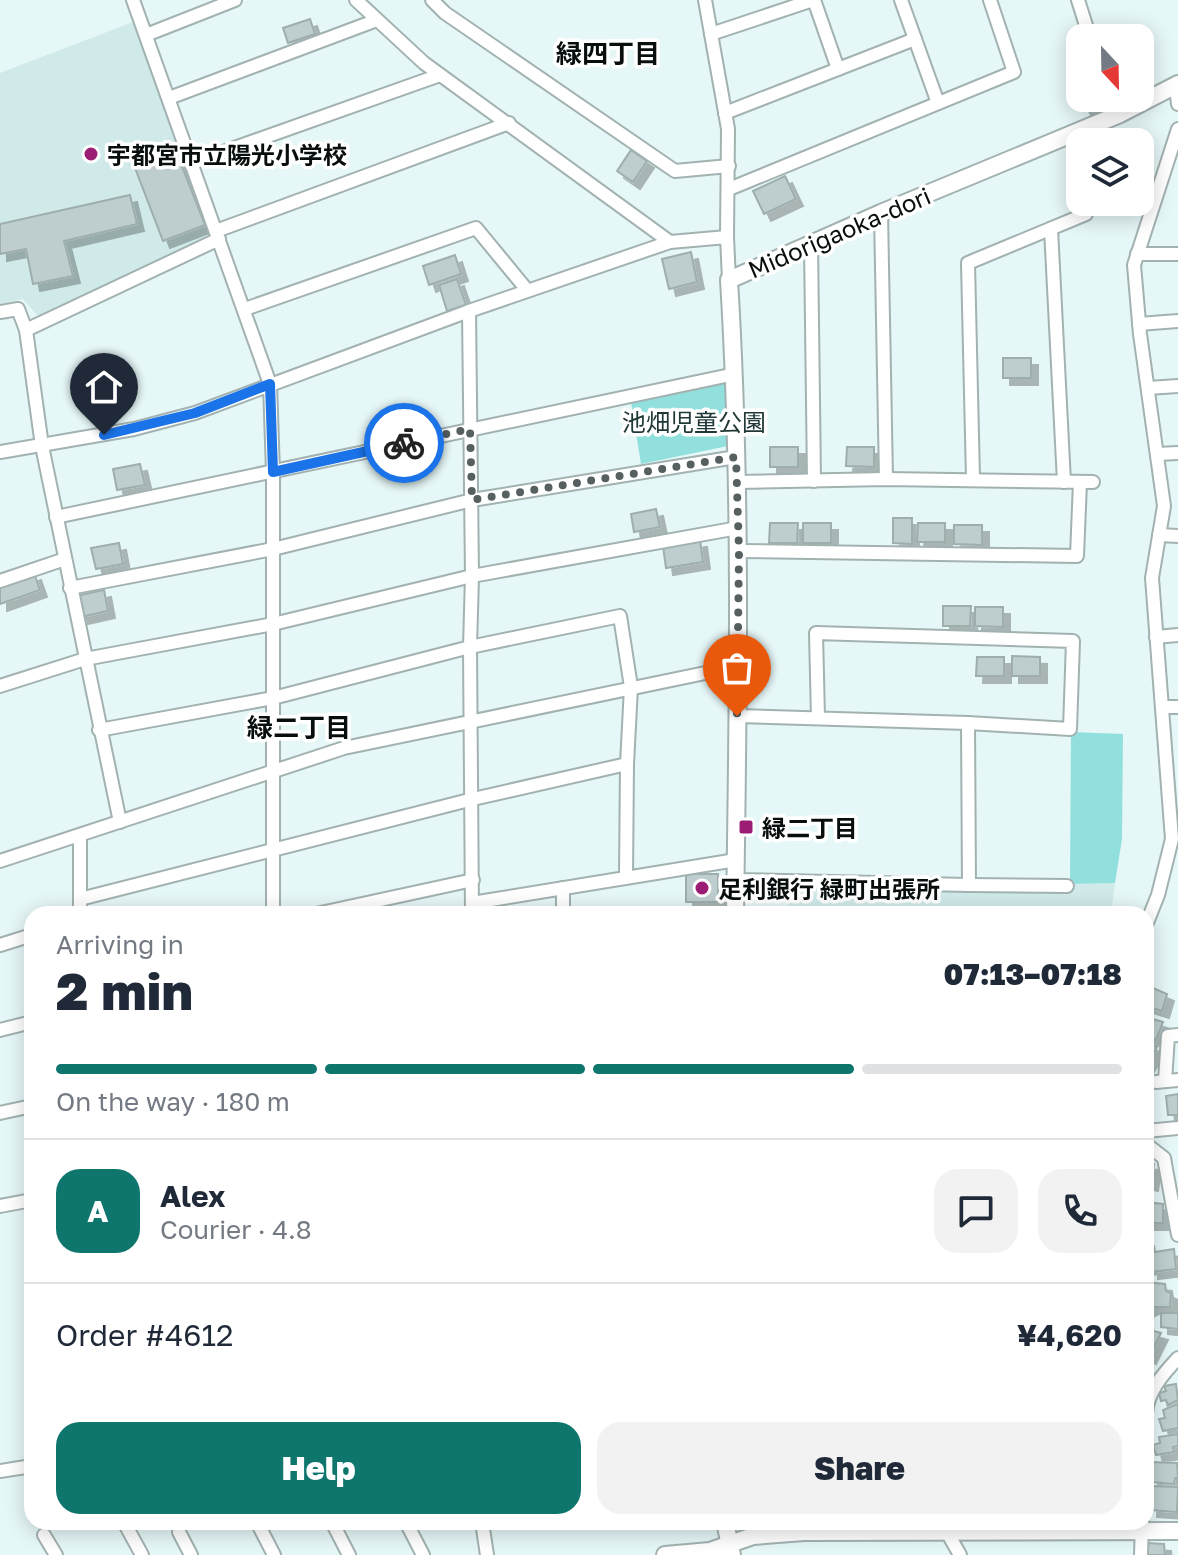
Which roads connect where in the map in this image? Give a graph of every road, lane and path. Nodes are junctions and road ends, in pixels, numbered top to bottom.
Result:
1 (133, 0) edge
2 (235, 0) edge
3 (356, 0) edge
4 (432, 0) edge
5 (705, 0) edge
6 (814, 0) edge
7 (901, 0) edge
8 (990, 0) edge
9 (1078, 0) edge
10 (377, 20) junction
11 (1086, 24) edge
12 (711, 34) junction
13 (146, 35) junction
14 (915, 39) junction
15 (838, 69) junction
16 (440, 75) junction
17 (1177, 85) edge
18 (1154, 93) edge
19 (169, 98) junction
20 (938, 103) junction
21 (1178, 104) edge
22 (1115, 112) edge
23 (725, 113) junction
24 (509, 123) junction
25 (1099, 123) junction
26 (1098, 128) edge
27 (1178, 129) edge
28 (192, 163) junction
29 (729, 166) junction
30 (729, 189) junction
31 (881, 213) junction
32 (1081, 216) edge
33 (1051, 229) junction
34 (218, 235) junction
35 (727, 237) junction
36 (670, 242) junction
37 (811, 243) junction
38 (1137, 254) junction
39 (1178, 254) edge
40 (729, 280) junction
41 (527, 290) junction
42 (245, 309) junction
43 (469, 311) junction
44 (0, 312) edge
45 (1178, 321) edge
46 (1139, 324) junction
47 (26, 330) junction
48 (735, 374) junction
49 (270, 384) junction
50 (1178, 386) edge
51 (1148, 388) junction
52 (470, 429) junction
53 (42, 446) junction
54 (0, 452) edge
55 (1178, 453) edge
56 (1157, 454) junction
57 (736, 457) junction
58 (273, 472) junction
59 (886, 479) junction
60 (973, 479) junction
61 (814, 481) junction
62 (737, 482) junction
63 (1064, 482) junction
64 (472, 500) junction
65 (56, 517) junction
66 (738, 528) junction
67 (1159, 535) junction
68 (1178, 536) edge
69 (273, 549) junction
70 (739, 551) junction
71 (65, 559) junction
72 (472, 576) junction
73 (0, 581) edge
74 (70, 588) junction
75 (273, 624) junction
76 (1178, 635) edge
77 (1156, 637) junction
78 (470, 647) junction
79 (85, 659) junction
80 (739, 666) junction
81 (0, 686) edge
82 (631, 687) junction
83 (273, 698) junction
84 (1162, 707) junction
85 (1178, 707) edge
86 (737, 716) junction
87 (818, 718) junction
88 (471, 723) junction
89 (968, 723) junction
90 (99, 730) junction
91 (627, 764) junction
92 (273, 772) junction
93 (1172, 776) edge
94 (473, 799) junction
95 (120, 822) junction
96 (80, 835) junction
97 (1174, 850) edge
98 (273, 852) junction
99 (736, 860) junction
100 (0, 861) edge
101 (626, 877) junction
102 (473, 880) junction
103 (735, 880) junction
104 (969, 885) junction
105 (1067, 886) dead end
106 (563, 888) junction
107 (80, 899) junction
108 (80, 906) edge
109 (273, 906) edge
110 (353, 906) edge
111 (472, 906) edge
112 (485, 906) edge
113 (563, 906) edge
114 (735, 906) edge
115 (1154, 906) edge
116 (24, 938) edge
117 (0, 945) edge
118 (24, 1024) edge
119 (0, 1030) edge
120 (1178, 1035) edge
121 (1166, 1081) edge
122 (24, 1108) edge
123 (0, 1113) edge
124 (1178, 1128) edge
125 (1154, 1130) edge
126 (1154, 1150) edge
127 (24, 1202) edge
128 (0, 1206) edge
129 (1178, 1235) edge
130 (1178, 1358) edge
131 (1154, 1389) edge
132 (24, 1467) edge
133 (0, 1471) edge
134 (1154, 1528) edge
135 (128, 1530) edge
136 (261, 1530) edge
137 (336, 1530) edge
138 (410, 1530) edge
139 (483, 1530) edge
140 (788, 1530) edge
141 (934, 1530) edge
142 (973, 1530) edge
143 (1142, 1530) edge
144 (1178, 1531) edge
145 (179, 1532) dead end
146 (947, 1532) junction
147 (44, 1535) dead end
148 (731, 1549) edge
149 (56, 1555) edge
150 (142, 1555) edge
151 (191, 1555) edge
152 (274, 1555) edge
153 (349, 1555) edge
154 (423, 1555) edge
155 (487, 1555) edge
156 (665, 1555) edge
157 (673, 1555) edge
158 (960, 1555) edge
159 (1141, 1555) edge

1 - 13 street
2 - 13 street
3 - 10 street
4 - 29 street
5 - 12 street
6 - 12 street
6 - 15 street
7 - 14 street
8 - 20 street
9 - 11 street
10 - 16 street
10 - 19 street
12 - 23 street
13 - 19 street
14 - 15 street
14 - 20 street
15 - 23 street
16 - 24 street
16 - 28 street
17 - 18 street, Midorigaoka-dori
17 - 21 street
19 - 28 street
20 - 30 street
22 - 25 street, Midorigaoka-dori
23 - 29 street
24 - 34 street
24 - 36 street
25 - 26 street
25 - 31 street, Midorigaoka-dori
27 - 38 street
28 - 34 street
29 - 30 street
30 - 35 street
31 - 37 street, Midorigaoka-dori
31 - 59 street
32 - 33 street
33 - 60 street
33 - 63 street
34 - 42 street
34 - 47 street
35 - 36 street
35 - 40 street
36 - 41 street
37 - 40 street, Midorigaoka-dori
37 - 61 street
38 - 39 street
38 - 46 street
40 - 48 street, Midorigaoka-dori
41 - 42 street
41 - 43 street
42 - 49 street
43 - 49 street
43 - 52 street
44 - 47 street
45 - 46 street
46 - 51 street
47 - 53 street
48 - 52 street
48 - 57 street, Midorigaoka-dori
49 - 53 street
49 - 58 street
50 - 51 street
51 - 56 street
52 - 58 street
52 - 64 street
53 - 54 street
53 - 65 street
55 - 56 street
56 - 67 street
57 - 62 street, Midorigaoka-dori
57 - 64 street
58 - 65 street
58 - 69 street
59 - 60 street
59 - 61 street
60 - 63 street
61 - 62 street
62 - 66 street, Midorigaoka-dori
63 - 70 street
64 - 69 street
64 - 72 street
65 - 71 street
66 - 70 street, Midorigaoka-dori
66 - 72 street
67 - 68 street
67 - 77 street
69 - 74 street
69 - 75 street
70 - 80 street, Midorigaoka-dori
71 - 73 street
71 - 74 street
72 - 75 street
72 - 78 street
74 - 79 street
75 - 79 street
75 - 83 street
76 - 77 street
77 - 84 street
78 - 82 street
78 - 83 street
78 - 88 street
79 - 81 street
79 - 90 street
80 - 82 street
80 - 86 street, Midorigaoka-dori
82 - 88 street
82 - 91 street
83 - 90 street
83 - 92 street
84 - 85 street
84 - 93 street
86 - 87 street
86 - 99 street, Midorigaoka-dori
87 - 89 street
87 - 89 street
88 - 92 street
88 - 94 street
89 - 104 street
90 - 95 street
91 - 94 street
91 - 101 street
92 - 95 street
92 - 98 street
93 - 97 street
94 - 98 street
94 - 102 street
95 - 96 street
96 - 100 street
96 - 107 street
97 - 115 street
98 - 107 street
98 - 109 street
99 - 101 street
99 - 103 street, Midorigaoka-dori
101 - 106 street
102 - 110 street
102 - 111 street
103 - 104 street
103 - 114 street, Midorigaoka-dori
104 - 105 street
106 - 112 street
106 - 113 street
107 - 108 street
116 - 117 street
118 - 119 street
120 - 121 street
122 - 123 street
124 - 125 street
126 - 129 street
127 - 128 street
130 - 131 street
132 - 133 street
134 - 144 street
135 - 150 street
136 - 152 street
137 - 153 street
138 - 154 street
139 - 155 street
140 - 148 street
141 - 146 street
142 - 146 street
143 - 159 street
145 - 151 street
146 - 158 street
147 - 149 street
148 - 157 street
156 - 157 street

